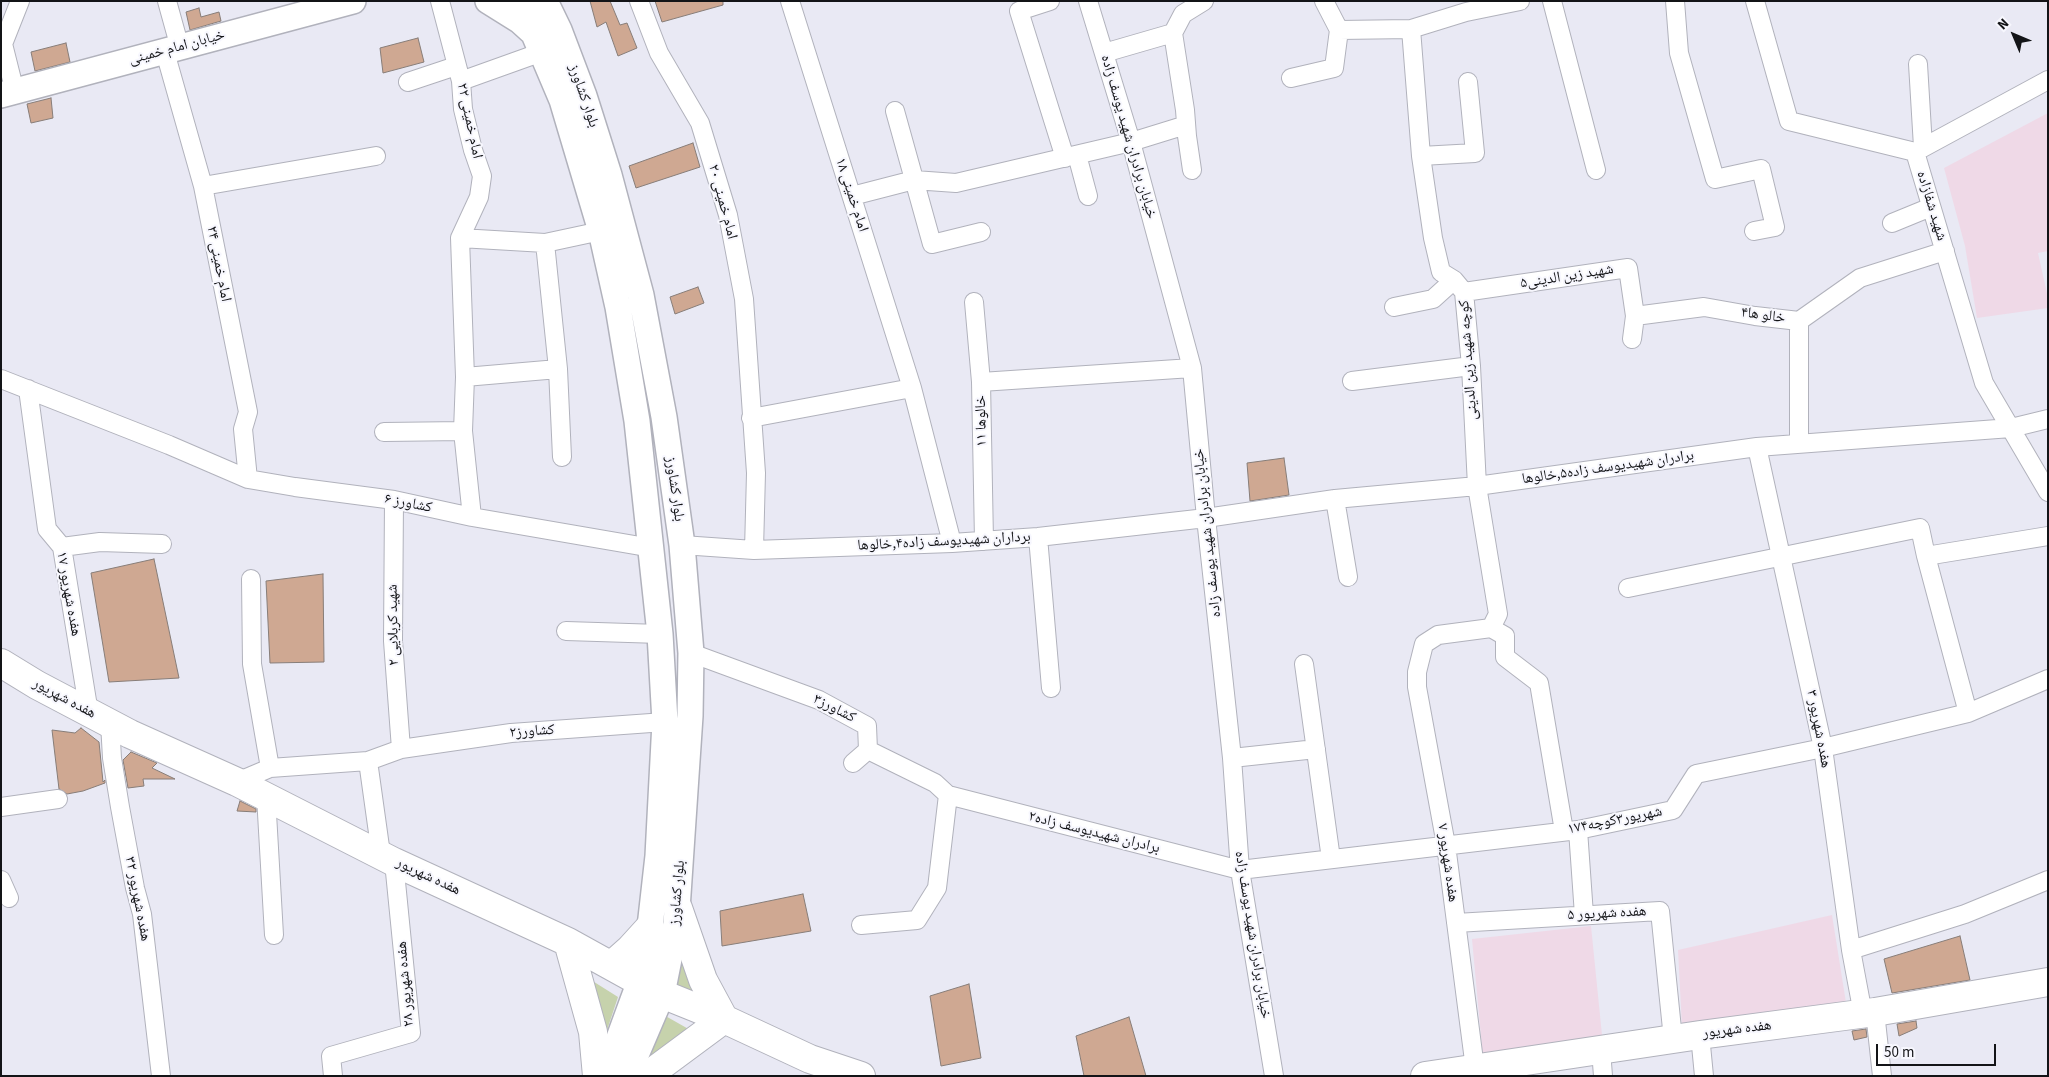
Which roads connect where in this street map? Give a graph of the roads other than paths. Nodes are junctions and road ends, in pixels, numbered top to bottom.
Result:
1 (20, 1) edge
2 (167, 1) edge
3 (440, 1) edge
4 (488, 1) edge
5 (520, 1) edge
6 (639, 1) edge
7 (790, 1) edge
8 (1050, 1) edge
9 (1088, 1) edge
10 (1204, 1) edge
11 (1324, 1) edge
12 (1520, 1) edge
13 (1552, 1) edge
14 (1675, 1) edge
15 (1755, 1) edge
16 (338, 3) edge
17 (546, 24) edge
18 (1411, 29) junction
19 (1339, 30) junction
20 (1173, 33) junction
21 (173, 50) junction
22 (1104, 53) junction
23 (1918, 64) dead end
24 (458, 73) junction
25 (1291, 78) dead end
26 (2048, 80) edge
27 (408, 82) dead end
28 (1468, 82) dead end
29 (8, 93) edge
30 (895, 111) dead end
31 (1186, 125) junction
32 (1132, 142) junction
33 (1919, 149) junction
34 (376, 156) dead end
35 (1071, 156) junction
36 (1421, 156) junction
37 (1192, 170) dead end
38 (1596, 170) dead end
39 (914, 180) junction
40 (203, 186) junction
41 (852, 196) junction
42 (1088, 196) dead end
43 (1931, 206) junction
44 (1892, 223) dead end
45 (601, 231) junction
46 (1754, 231) dead end
47 (981, 232) dead end
48 (460, 238) junction
49 (545, 243) junction
50 (1945, 251) junction
51 (1459, 286) junction
52 (974, 302) dead end
53 (1394, 307) dead end
54 (1635, 316) junction
55 (1799, 321) junction
56 (1632, 339) dead end
57 (1471, 366) junction
58 (1192, 368) junction
59 (558, 369) junction
60 (465, 377) junction
61 (1, 380) edge
62 (981, 382) junction
63 (1352, 382) dead end
64 (912, 388) junction
65 (28, 389) junction
66 (751, 418) junction
67 (2048, 419) edge
68 (2011, 428) junction
69 (384, 432) dead end
70 (464, 432) junction
71 (1799, 443) junction
72 (1757, 446) junction
73 (562, 457) dead end
74 (248, 479) junction
75 (1476, 486) junction
76 (2048, 492) edge
77 (1335, 499) junction
78 (394, 500) junction
79 (472, 516) junction
80 (1206, 518) junction
81 (2048, 536) edge
82 (1038, 537) junction
83 (984, 540) junction
84 (952, 543) junction
85 (162, 544) dead end
86 (682, 545) junction
87 (62, 547) junction
88 (652, 548) junction
89 (754, 550) junction
90 (1926, 556) junction
91 (1782, 558) junction
92 (1348, 577) dead end
93 (251, 579) dead end
94 (1628, 588) dead end
95 (1491, 628) junction
96 (566, 631) dead end
97 (660, 634) junction
98 (690, 653) junction
99 (1, 663) edge
100 (1304, 664) dead end
101 (2048, 679) edge
102 (1051, 688) dead end
103 (1968, 713) junction
104 (99, 718) junction
105 (665, 722) junction
106 (1823, 748) junction
107 (400, 749) junction
108 (1316, 749) junction
109 (868, 750) junction
110 (1232, 758) junction
111 (368, 762) junction
112 (852, 762) dead end
113 (270, 768) junction
114 (237, 782) junction
115 (948, 795) junction
116 (266, 796) junction
117 (58, 799) dead end
118 (1, 807) edge
119 (1571, 830) junction
120 (1446, 845) junction
121 (388, 858) junction
122 (1331, 859) junction
123 (1240, 870) junction
124 (1, 880) edge
125 (2048, 880) edge
126 (9, 898) dead end
127 (1584, 916) junction
128 (664, 920) junction
129 (1456, 923) junction
130 (861, 925) dead end
131 (274, 935) dead end
132 (568, 942) junction
133 (1851, 950) junction
134 (612, 965) junction
135 (2048, 982) edge
136 (651, 987) junction
137 (1869, 1013) junction
138 (724, 1019) junction
139 (1700, 1035) junction
140 (1673, 1039) junction
141 (1602, 1063) edge
142 (812, 1067) edge
143 (1476, 1072) edge
144 (161, 1076) edge
145 (333, 1076) edge
146 (597, 1076) edge
147 (605, 1076) edge
148 (627, 1076) edge
149 (647, 1076) edge
150 (861, 1076) edge
151 (1274, 1076) edge
152 (1425, 1076) edge
153 (1704, 1076) edge
154 (1882, 1076) edge

1 - 29 street
2 - 21 street, امام خمینی ۲۴
3 - 24 street, امام خمینی ۲۲
4 - 17 main road
5 - 17 main road, بلوار کشاورز
6 - 66 street, امام خمینی ۲۰
7 - 41 street, امام خمینی ۱۸
8 - 35 street
9 - 22 street, خیابان برادران شهید یوسف زاده
10 - 20 street
11 - 19 street
12 - 18 street
13 - 38 street
14 - 46 street
15 - 33 street, شهید شفازاده
16 - 21 main road, خیابان امام خمینی
17 - 24 street
17 - 45 main road, بلوار کشاورز
17 - 86 main road, بلوار کشاورز
18 - 19 street
18 - 36 street, کوچه شهید زین الدینی
19 - 25 street
20 - 22 street
20 - 31 street
21 - 29 main road, خیابان امام خمینی
21 - 40 street, امام خمینی ۲۴
22 - 32 street, خیابان برادران شهید یوسف زاده
23 - 33 street
24 - 27 street
24 - 48 street, امام خمینی ۲۲
26 - 33 street
28 - 36 street
30 - 39 street
31 - 32 street
31 - 37 street
32 - 35 street
32 - 58 street, خیابان برادران شهید یوسف زاده
33 - 43 street, شهید شفازاده
34 - 40 street
35 - 39 street
35 - 42 street
36 - 51 street, کوچه شهید زین الدینی
39 - 41 street
39 - 47 street
40 - 74 street, امام خمینی ۲۴
41 - 64 street, امام خمینی ۱۸
43 - 44 street
43 - 50 street, شهید شفازاده
45 - 49 street
45 - 88 main road, بلوار کشاورز
48 - 49 street
48 - 60 street
49 - 59 street
50 - 55 street
50 - 68 street, شهید شفازاده
51 - 53 street
51 - 54 street, شهید زین الدینی۵
51 - 57 street, کوچه شهید زین الدینی
52 - 62 street, خالوها ۱۱
54 - 55 street, خالو ها۴
54 - 56 street, شهید زین الدینی۵
55 - 71 street, خالو ها۴
57 - 63 street
57 - 75 street, کوچه شهید زین الدینی
58 - 62 street
58 - 80 street, خیابان برادران شهید یوسف زاده
59 - 60 street
59 - 73 street
60 - 70 street
61 - 65 street, کشاورز ۶
62 - 83 street, خالوها ۱۱
64 - 66 street
64 - 84 street, امام خمینی ۱۸
65 - 74 street, کشاورز ۶
65 - 87 street, هفده شهریور ۱۷
66 - 89 street, امام خمینی ۲۰
67 - 68 street, برادران شهیدیوسف زاده۵,خالوها
68 - 71 street, برادران شهیدیوسف زاده۵,خالوها
68 - 76 street, شهید شفازاده
69 - 70 street
70 - 79 street
71 - 72 street, برادران شهیدیوسف زاده۵,خالوها
72 - 75 street, برادران شهیدیوسف زاده۵,خالوها
72 - 91 street, هفده شهریور ۳
74 - 78 street, کشاورز ۶
75 - 77 street, برادران شهیدیوسف زاده۵,خالوها
75 - 95 street, کوچه شهید زین الدینی
77 - 80 street, برادران شهیدیوسف زاده۵,خالوها
77 - 92 street
78 - 79 street, کشاورز ۶
78 - 107 street, شهید کربلایی ۲
79 - 88 street, کشاورز ۶
80 - 82 street, برداران شهیدیوسف زاده۴,خالوها
80 - 110 street, خیابان برادران شهید یوسف زاده
81 - 90 street
82 - 83 street, برداران شهیدیوسف زاده۴,خالوها
82 - 102 street
83 - 84 street, برداران شهیدیوسف زاده۴,خالوها
84 - 89 street, برداران شهیدیوسف زاده۴,خالوها
85 - 87 street
86 - 89 street, برداران شهیدیوسف زاده۴,خالوها
86 - 98 main road, بلوار کشاورز
87 - 104 street, هفده شهریور ۱۷
88 - 97 main road, بلوار کشاورز
90 - 91 street
90 - 103 street
91 - 94 street
91 - 106 street, هفده شهریور ۳
93 - 113 street
95 - 119 street
95 - 120 street, هفده شهریور ۷
96 - 97 street
97 - 105 main road, بلوار کشاورز
98 - 109 street, کشاورز۳
98 - 128 main road, بلوار کشاورز
99 - 104 main road, هفده شهریور
100 - 108 street
101 - 103 street, ۱۷شهریور۳کوچه۴
103 - 106 street, ۱۷شهریور۳کوچه۴
104 - 114 main road, هفده شهریور
104 - 144 street, هفده شهریور ۳۲
105 - 107 street, کشاورز۲
105 - 128 main road, بلوار کشاورز
106 - 119 street, ۱۷شهریور۳کوچه۴
106 - 133 street, هفده شهریور ۳
107 - 111 street, کشاورز۲
108 - 110 street
108 - 122 street
109 - 112 street
109 - 115 street
110 - 123 street, خیابان برادران شهید یوسف زاده
111 - 113 street, کشاورز۲
111 - 121 street
113 - 114 street, کشاورز۲
114 - 116 main road, هفده شهریور
115 - 123 street, برادران شهیدیوسف زاده۲
115 - 130 street
116 - 121 main road, هفده شهریور
116 - 131 street
117 - 118 street
119 - 120 street, ۱۷شهریور۳کوچه۴
119 - 127 street
120 - 122 street, ۱۷شهریور۳کوچه۴
120 - 129 street, هفده شهریور ۷
121 - 132 main road, هفده شهریور
121 - 145 street, هفده شهریور ۲۸
122 - 123 street, ۱۷شهریور۳کوچه۴
123 - 151 street, خیابان برادران شهید یوسف زاده
124 - 126 street
125 - 133 street
127 - 129 street, هفده شهریور ۵
127 - 140 street, هفده شهریور ۵
128 - 134 main road
128 - 136 main road, بلوار کشاورز
128 - 138 main road
129 - 143 street, هفده شهریور ۷
132 - 134 main road, هفده شهریور
132 - 146 main road
133 - 137 street, هفده شهریور ۳
134 - 136 main road, هفده شهریور
135 - 137 main road, هفده شهریور
136 - 138 main road, هفده شهریور
136 - 147 main road
136 - 148 main road
137 - 139 main road, هفده شهریور
137 - 154 street, هفده شهریور ۳
138 - 142 main road, هفده شهریور
138 - 149 main road
139 - 140 main road, هفده شهریور
139 - 153 street
140 - 141 main road, هفده شهریور
141 - 143 main road, هفده شهریور
142 - 150 main road, هفده شهریور
143 - 152 main road, هفده شهریور

